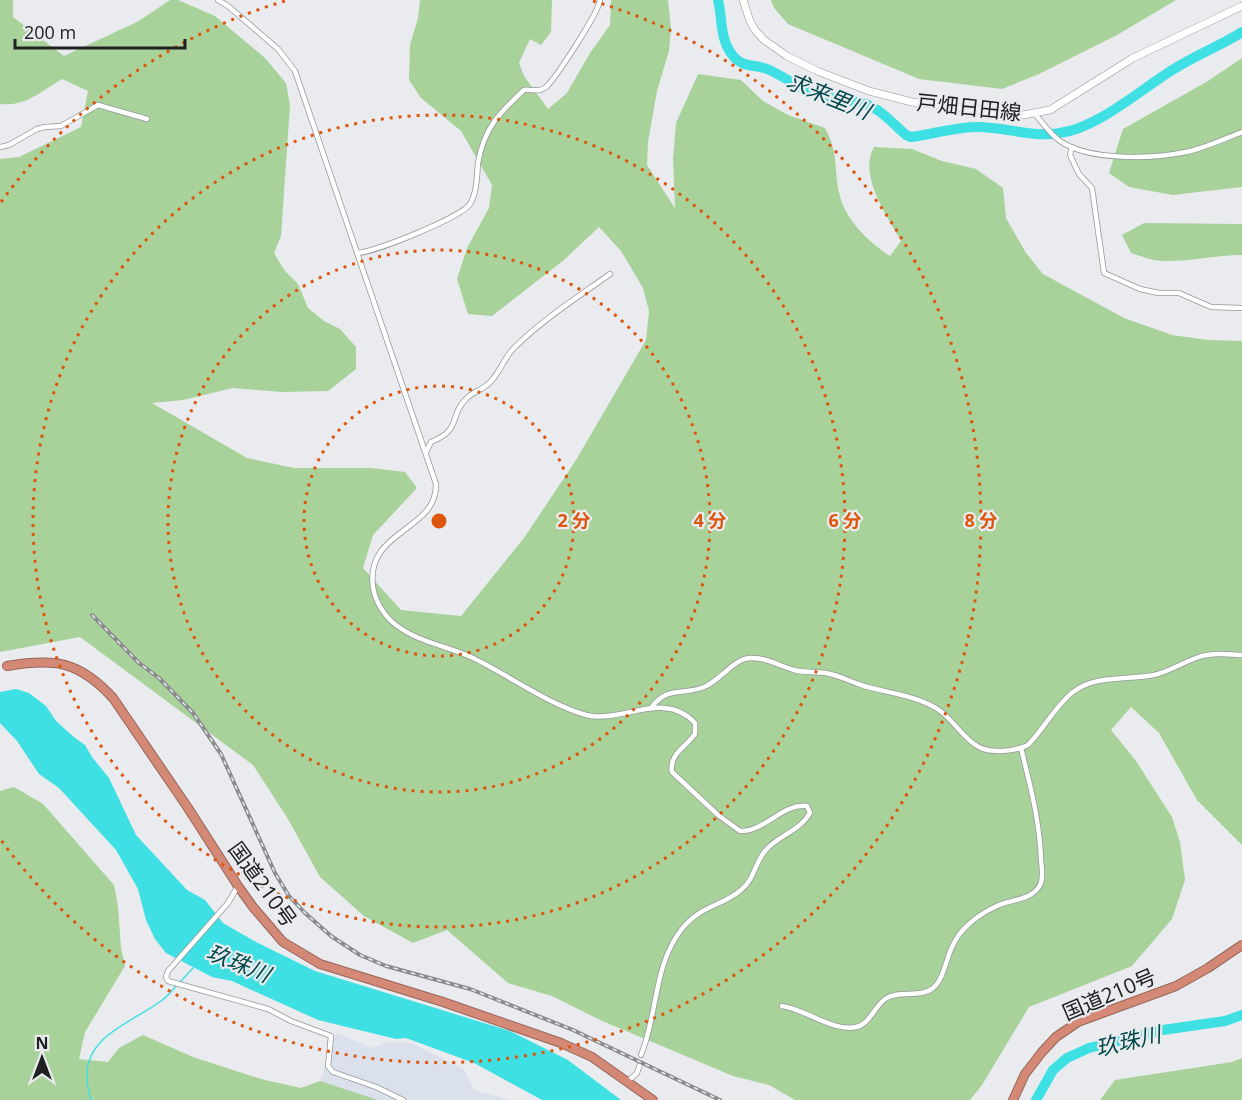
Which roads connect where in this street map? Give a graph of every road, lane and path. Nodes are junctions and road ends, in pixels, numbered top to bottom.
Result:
1 (218, 0) edge
2 (600, 0) edge
3 (743, 0) edge
4 (1242, 6) edge
5 (1035, 114) junction
6 (147, 118) dead end
7 (1242, 132) edge
8 (0, 147) edge
9 (1072, 147) junction
10 (357, 253) junction
11 (610, 274) dead end
12 (1242, 308) edge
13 (426, 455) junction
14 (1242, 655) edge
15 (7, 666) dead end
16 (651, 708) junction
17 (1021, 748) junction
18 (238, 886) junction
19 (1242, 945) edge
20 (782, 1006) dead end
21 (641, 1055) dead end
22 (640, 1064) dead end
23 (627, 1082) junction
24 (403, 1100) edge
25 (653, 1100) edge
26 (1013, 1100) edge

1 - 10 street
2 - 10 street
3 - 5 main road, 戸畑日田線
4 - 5 main road, 戸畑日田線
5 - 9 street
6 - 8 street
7 - 9 street
9 - 12 street
10 - 13 street
11 - 13 street
13 - 16 street
14 - 17 street
15 - 18 highway, 国道210号
16 - 17 street
16 - 21 street
17 - 20 street
18 - 23 highway, 国道210号
18 - 24 street
19 - 26 highway, 国道210号
22 - 23 street
23 - 25 highway, 国道210号

